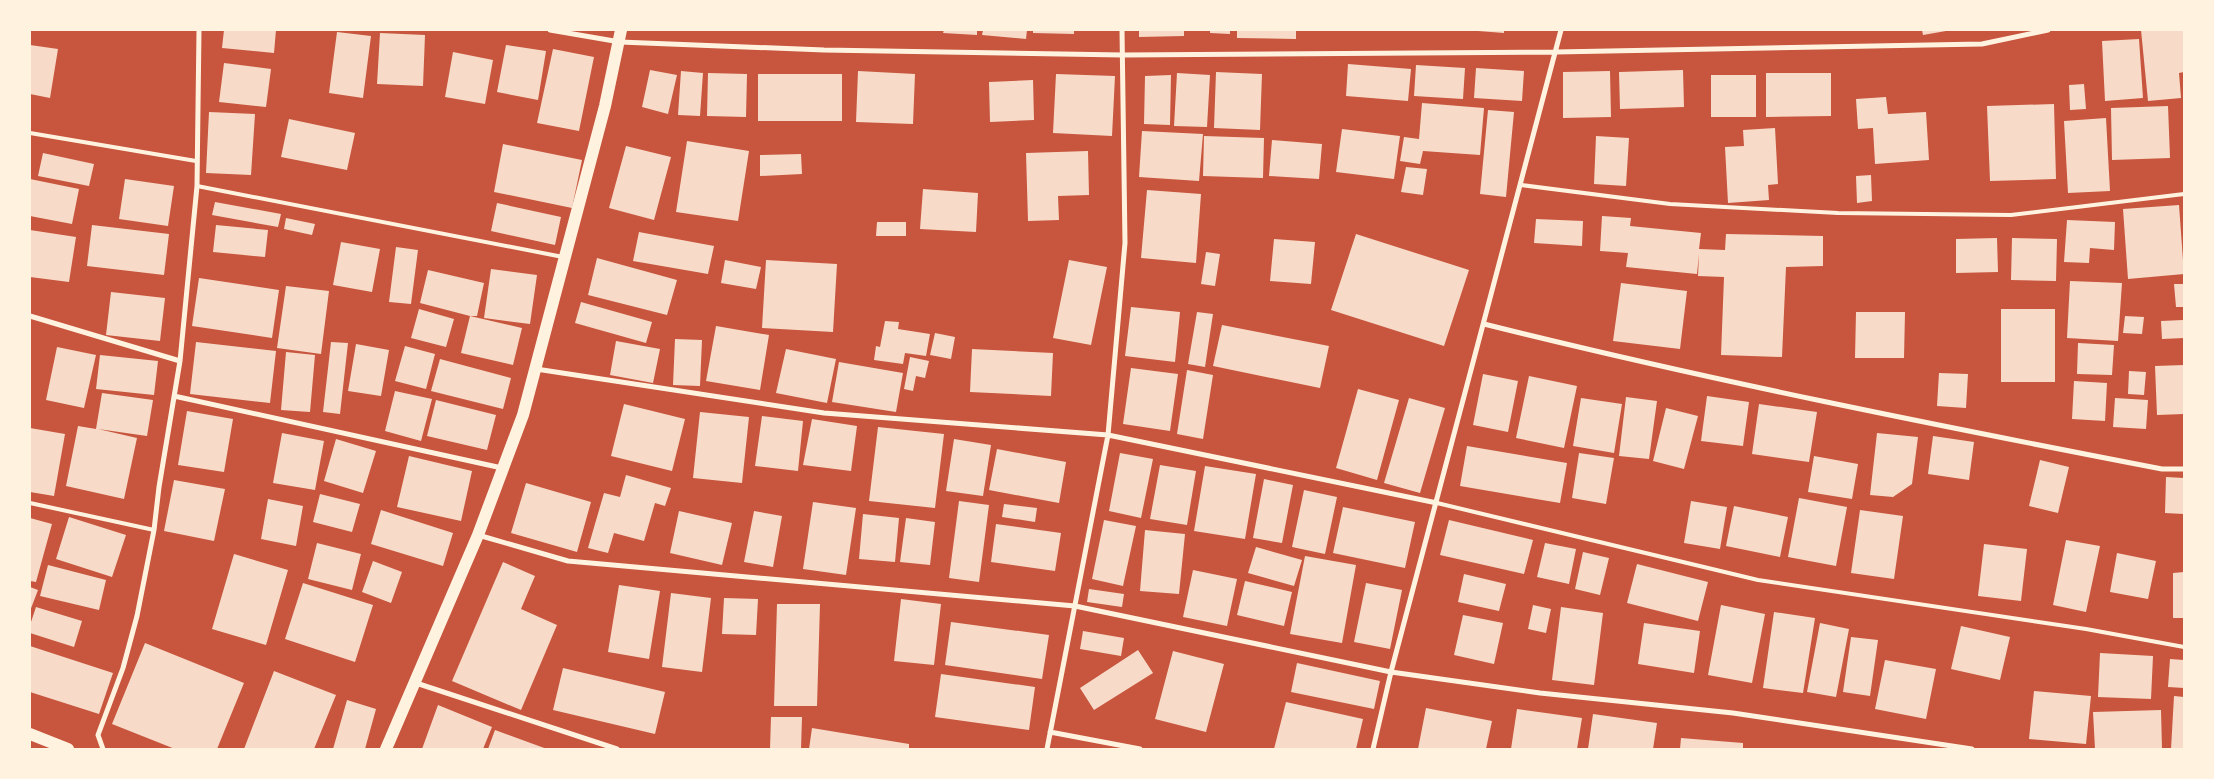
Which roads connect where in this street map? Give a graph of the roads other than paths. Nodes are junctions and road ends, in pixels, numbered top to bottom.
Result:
1 (199, 30) edge
2 (550, 30) edge
3 (1122, 30) edge
4 (1561, 30) edge
5 (2048, 30) edge
6 (621, 36) edge
7 (1556, 52) junction
8 (1123, 55) junction
9 (30, 132) edge
10 (196, 161) junction
11 (197, 186) junction
12 (1521, 186) junction
13 (2184, 194) edge
14 (566, 258) junction
15 (30, 316) edge
16 (1484, 324) junction
17 (180, 361) junction
18 (536, 369) junction
19 (174, 396) junction
20 (1108, 436) junction
21 (502, 468) junction
22 (2184, 469) edge
23 (30, 503) edge
24 (1437, 503) junction
25 (154, 530) junction
26 (478, 535) junction
27 (1075, 606) junction
28 (2184, 647) edge
29 (1391, 672) junction
30 (415, 683) junction
31 (1050, 732) junction
32 (30, 734) edge
33 (68, 749) edge
34 (103, 749) edge
35 (386, 749) edge
36 (617, 749) edge
37 (1047, 749) edge
38 (1140, 749) edge
39 (1373, 749) edge
40 (1972, 749) edge

1 - 10 street
2 - 6 street
3 - 8 street
4 - 7 street
5 - 7 street
6 - 8 street
6 - 14 main road
7 - 8 street
7 - 12 street
8 - 20 street
9 - 10 lane
10 - 11 street
11 - 14 lane
11 - 17 street
12 - 13 lane
12 - 16 street
14 - 18 main road
15 - 17 street
16 - 22 street
16 - 24 street
17 - 19 street
18 - 20 street
18 - 21 main road
19 - 21 street
19 - 25 street
20 - 24 street
20 - 27 street
21 - 26 main road
23 - 25 lane
24 - 28 lane
24 - 29 street
25 - 34 street
26 - 27 street
26 - 30 main road
27 - 29 street
27 - 31 street
29 - 39 street
29 - 40 street
30 - 35 main road
30 - 36 street
31 - 37 street
31 - 38 street
32 - 33 main road

